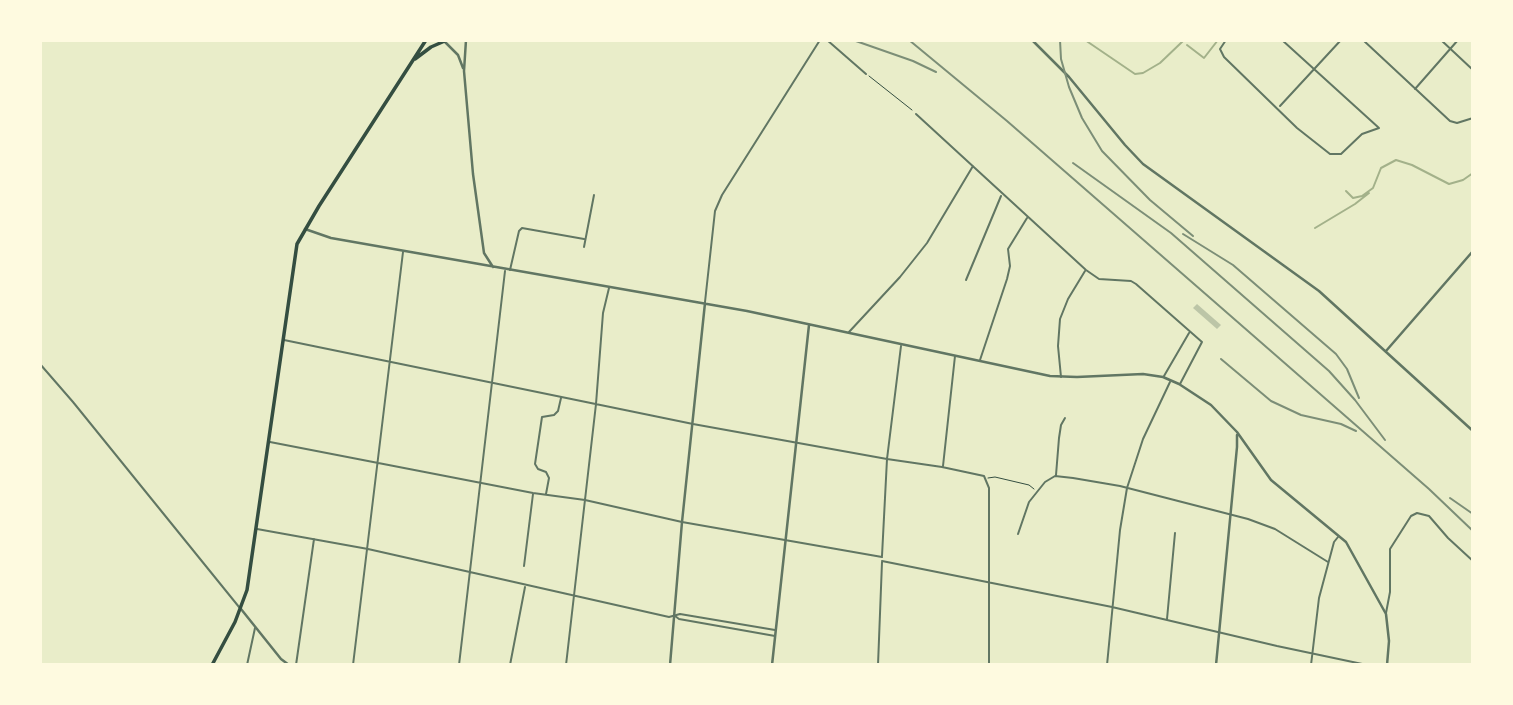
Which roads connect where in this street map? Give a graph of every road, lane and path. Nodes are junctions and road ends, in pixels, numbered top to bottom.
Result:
1 (426, 40) edge
2 (467, 40) edge
3 (820, 40) edge
4 (827, 40) edge
5 (1031, 40) edge
6 (1226, 40) edge
7 (1282, 40) edge
8 (1341, 40) edge
9 (1363, 40) edge
10 (1441, 40) edge
11 (1458, 40) edge
12 (445, 41) edge
13 (1451, 49) junction
14 (411, 62) junction
15 (1314, 70) junction
16 (1473, 70) edge
17 (464, 71) junction
18 (866, 74) joint
19 (1414, 89) junction
20 (1279, 108) junction
21 (916, 114) joint
22 (1473, 118) edge
23 (973, 165) junction
24 (594, 195) dead end
25 (1002, 195) junction
26 (1028, 217) junction
27 (305, 229) junction
28 (584, 239) junction
29 (584, 247) dead end
30 (403, 250) junction
31 (1473, 251) edge
32 (493, 267) junction
33 (508, 270) junction
34 (1086, 270) junction
35 (966, 281) dead end
36 (609, 288) junction
37 (705, 303) junction
38 (809, 325) junction
39 (1190, 332) junction
40 (848, 334) junction
41 (282, 340) junction
42 (901, 345) junction
43 (1386, 351) junction
44 (955, 356) junction
45 (980, 361) junction
46 (390, 362) junction
47 (40, 364) edge
48 (1061, 377) junction
49 (1163, 377) junction
50 (1171, 381) junction
51 (492, 382) junction
52 (1179, 384) junction
53 (561, 397) junction
54 (596, 404) junction
55 (1065, 418) dead end
56 (693, 424) junction
57 (1473, 431) edge
58 (1237, 432) junction
59 (269, 442) junction
60 (794, 444) junction
61 (887, 460) junction
62 (379, 462) junction
63 (942, 467) junction
64 (1055, 476) junction
65 (986, 478) junction
66 (480, 483) junction
67 (1127, 488) junction
68 (1036, 492) junction
69 (533, 493) junction
70 (546, 495) junction
71 (585, 500) junction
72 (1231, 514) junction
73 (682, 522) junction
74 (257, 529) junction
75 (1175, 533) dead end
76 (1018, 534) dead end
77 (1339, 535) junction
78 (314, 538) junction
79 (785, 541) junction
80 (368, 549) junction
81 (882, 559) junction
82 (1473, 561) edge
83 (1328, 562) junction
84 (524, 566) dead end
85 (470, 573) junction
86 (990, 582) junction
87 (525, 586) junction
88 (573, 596) junction
89 (1112, 607) junction
90 (240, 609) junction
91 (1386, 614) junction
92 (674, 616) junction
93 (1167, 620) junction
94 (256, 626) junction
95 (776, 630) junction
96 (1220, 632) junction
97 (775, 636) junction
98 (1312, 653) junction
99 (212, 665) edge
100 (247, 665) edge
101 (289, 665) edge
102 (296, 665) edge
103 (353, 665) edge
104 (459, 665) edge
105 (510, 665) edge
106 (565, 665) edge
107 (670, 665) edge
108 (772, 665) edge
109 (878, 665) edge
110 (989, 665) edge
111 (1107, 665) edge
112 (1216, 665) edge
113 (1311, 665) edge
114 (1367, 665) edge
115 (1388, 665) edge

1 - 14 main road
2 - 17 street
3 - 37 street
4 - 18 street
5 - 43 street
6 - 20 street
7 - 15 street
8 - 15 street
9 - 19 street
10 - 13 street
11 - 13 street
12 - 14 main road
12 - 17 street
13 - 16 street
13 - 19 street
14 - 27 main road
15 - 20 street
15 - 20 street
17 - 32 street
18 - 21 path
19 - 22 street
21 - 23 street
23 - 25 street
23 - 40 street
24 - 28 street
25 - 26 street
25 - 35 street
26 - 34 street
26 - 45 street
27 - 30 street
27 - 41 main road
28 - 29 street
28 - 33 street
30 - 32 street
30 - 46 street
31 - 43 street
32 - 33 street
33 - 36 street
33 - 51 street
34 - 39 street
34 - 48 street
36 - 37 street
36 - 54 street
37 - 38 street
37 - 56 street
38 - 40 street
38 - 60 street
39 - 49 street
39 - 52 street
40 - 42 street
41 - 46 street
41 - 59 main road
42 - 44 street
42 - 61 street
43 - 57 street
44 - 45 street
44 - 63 street
45 - 48 street
46 - 51 street
46 - 62 street
47 - 90 street
48 - 49 street
49 - 50 street
50 - 52 street
50 - 67 street
51 - 53 street
51 - 66 street
52 - 58 street
53 - 54 street
53 - 70 street
54 - 56 street
54 - 71 street
55 - 64 street
56 - 60 street
56 - 73 street
58 - 72 street
58 - 77 street
59 - 62 street
59 - 74 main road
60 - 61 street
60 - 79 street
61 - 63 street
61 - 81 street
62 - 66 street
62 - 80 street
63 - 65 street
64 - 67 street
64 - 68 street
65 - 68 path
65 - 86 street
66 - 69 street
66 - 85 street
67 - 72 street
67 - 89 street
68 - 76 street
69 - 70 street
69 - 84 street
70 - 71 street
71 - 73 street
71 - 88 street
72 - 83 street
72 - 96 street
73 - 79 street
73 - 92 street
74 - 78 street
74 - 90 main road
75 - 93 street
77 - 83 street
77 - 91 street
78 - 80 street
78 - 102 street
79 - 81 street
79 - 95 street
80 - 85 street
80 - 103 street
81 - 86 street
81 - 109 street
82 - 91 street
83 - 98 street
85 - 87 street
85 - 104 street
86 - 89 street
86 - 110 street
87 - 88 street
87 - 105 street
88 - 92 street
88 - 106 street
89 - 93 street
89 - 111 street
90 - 94 street
90 - 99 main road
91 - 115 street
92 - 95 street
92 - 97 street
92 - 107 street
93 - 96 street
94 - 100 street
94 - 101 street
95 - 97 street
96 - 98 street
96 - 112 street
97 - 108 street
98 - 113 street
98 - 114 street

